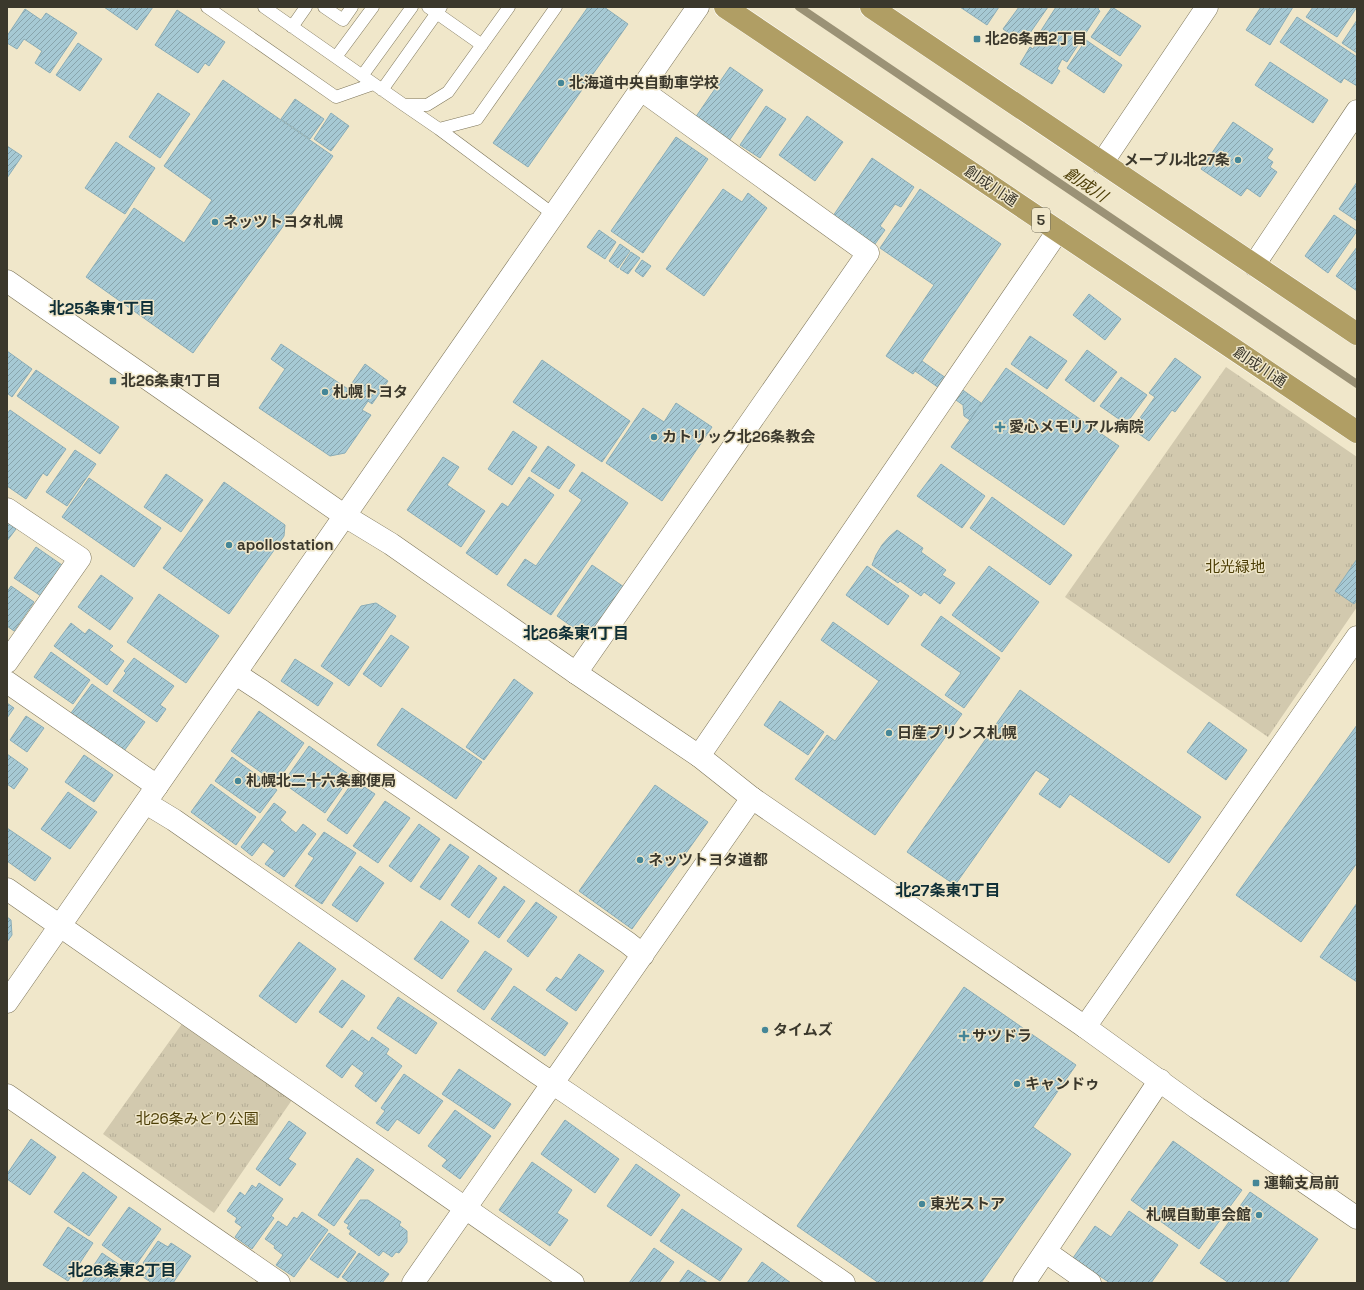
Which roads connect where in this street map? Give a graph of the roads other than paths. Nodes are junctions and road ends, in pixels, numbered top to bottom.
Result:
1 (207, 7) edge
2 (306, 7) edge
3 (324, 7) edge
4 (352, 7) edge
5 (373, 7) edge
6 (412, 7) edge
7 (509, 7) edge
8 (556, 7) edge
9 (698, 7) edge
10 (725, 7) edge
11 (871, 7) edge
12 (1207, 7) edge
13 (268, 8) edge
14 (436, 9) edge
15 (292, 27) junction
16 (482, 45) junction
17 (336, 57) junction
18 (362, 76) junction
19 (378, 87) junction
20 (640, 89) junction
21 (404, 105) junction
22 (1357, 110) edge
23 (439, 129) junction
24 (1102, 163) junction
25 (553, 214) junction
26 (1058, 232) junction
27 (1254, 265) junction
28 (7, 281) edge
29 (1357, 334) edge
30 (1357, 432) edge
31 (7, 509) edge
32 (345, 516) junction
33 (1357, 637) edge
34 (7, 662) edge
35 (576, 673) junction
36 (236, 674) junction
37 (7, 682) edge
38 (699, 756) junction
39 (152, 795) junction
40 (752, 798) junction
41 (7, 889) edge
42 (60, 926) junction
43 (643, 955) junction
44 (7, 1002) edge
45 (1085, 1026) junction
46 (1160, 1080) junction
47 (553, 1084) junction
48 (7, 1095) edge
49 (465, 1207) junction
50 (1357, 1218) edge
51 (1046, 1252) junction
52 (279, 1283) edge
53 (413, 1283) edge
54 (573, 1283) edge
55 (844, 1283) edge
56 (1024, 1283) edge
57 (1090, 1283) edge

1 - 19 lane
2 - 15 lane
3 - 4 lane
5 - 17 lane
6 - 18 lane
7 - 16 lane
8 - 23 lane
9 - 20 street
10 - 26 highway, 創成川通 / 5
11 - 24 highway
12 - 24 street
13 - 15 lane
14 - 16 lane
14 - 19 lane
15 - 17 lane
16 - 21 lane
17 - 18 lane
18 - 19 lane
19 - 21 lane
20 - 25 street
20 - 35 street
21 - 23 lane
22 - 27 street
23 - 25 lane
24 - 27 highway
25 - 32 street
26 - 30 highway, 創成川通 / 5
26 - 38 street
27 - 29 highway
28 - 32 street
31 - 34 street
32 - 35 street
32 - 36 street
33 - 45 street
35 - 38 street
36 - 39 street
36 - 43 street
37 - 39 street
38 - 40 street
39 - 42 street
39 - 47 street
40 - 43 street
40 - 45 street
41 - 42 street
42 - 44 street
42 - 49 street
43 - 47 street
45 - 46 street
46 - 50 street
46 - 51 street
47 - 49 street
47 - 55 street
48 - 52 street
49 - 53 street
49 - 54 street
51 - 56 street
51 - 57 street

